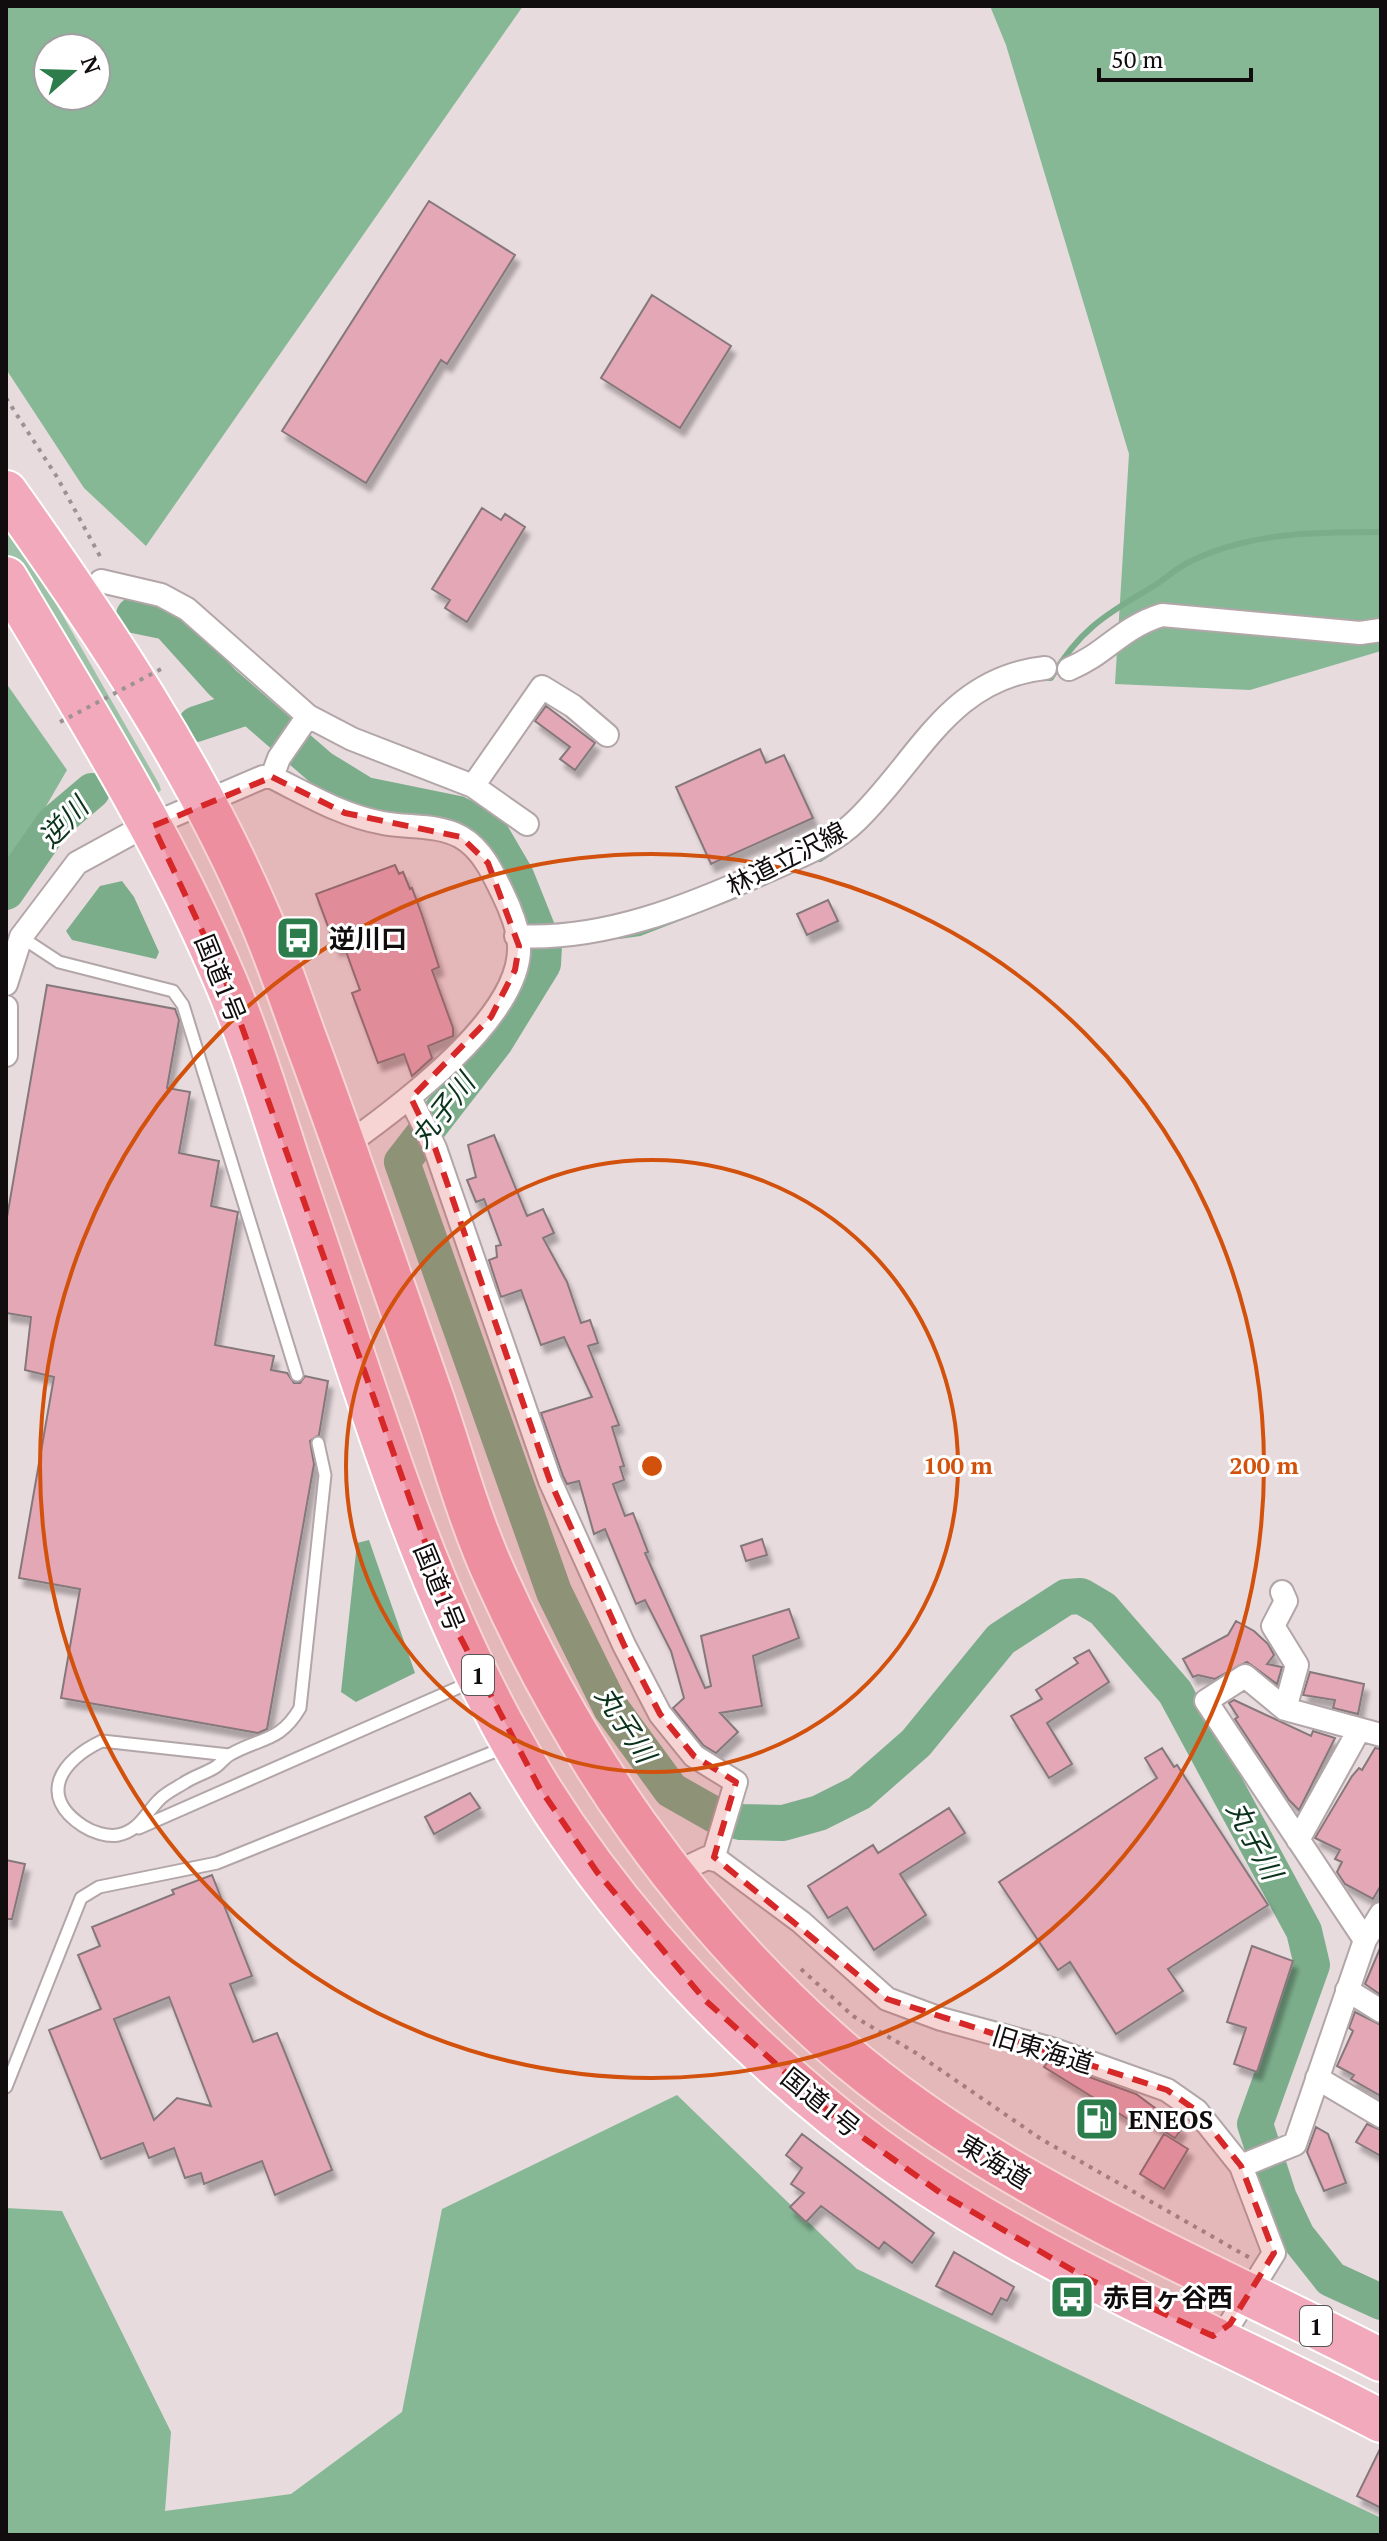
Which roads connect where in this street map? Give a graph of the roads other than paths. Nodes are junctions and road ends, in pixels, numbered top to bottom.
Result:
1 (6, 492) edge
2 (6, 578) edge
3 (101, 581) road end
4 (1381, 630) edge
5 (1045, 668) dead end
6 (1069, 669) dead end
7 (304, 721) junction
8 (607, 735) dead end
9 (276, 768) junction
10 (473, 786) junction
11 (207, 803) junction
12 (527, 824) dead end
13 (153, 826) junction
14 (522, 936) junction
15 (21, 937) junction
16 (6, 984) edge
17 (6, 1007) edge
18 (6, 1055) edge
19 (412, 1102) junction
20 (345, 1146) junction
21 (297, 1375) dead end
22 (318, 1443) dead end
23 (1282, 1592) dead end
24 (479, 1678) junction
25 (1285, 1709) junction
26 (1370, 1732) edge
27 (514, 1744) junction
28 (229, 1755) junction
29 (135, 1829) junction
30 (1298, 1840) junction
31 (713, 1859) junction
32 (671, 1875) junction
33 (1381, 1914) edge
34 (1365, 1940) junction
35 (1347, 1990) junction
36 (1381, 2011) edge
37 (1317, 2078) junction
38 (6, 2087) edge
39 (1381, 2116) edge
40 (1241, 2166) junction
41 (1259, 2280) junction
42 (1213, 2336) junction
43 (1381, 2360) edge
44 (1381, 2393) edge
45 (1381, 2421) edge

1 - 11 highway, 1
2 - 13 highway, 国道1号 / 1
3 - 7 street
4 - 6 street
5 - 14 street, 林道立沢線
7 - 9 street
7 - 10 street
8 - 10 street
9 - 11 street
9 - 14 street
10 - 12 street
11 - 13 street
11 - 20 highway, 1
13 - 15 street
13 - 24 highway, 国道1号 / 1
14 - 19 street
15 - 16 street
15 - 21 lane
17 - 18 street
19 - 20 street
19 - 31 street
20 - 32 highway, 1
22 - 28 lane
23 - 25 street
24 - 27 highway, 国道1号 / 1
24 - 29 lane
25 - 26 street
25 - 30 street
26 - 30 street
27 - 38 lane
27 - 42 highway, 国道1号 / 1
28 - 29 lane
28 - 29 lane
30 - 34 street
31 - 32 street
31 - 40 street, 旧東海道
32 - 41 highway, 東海道 / 1
33 - 34 street
34 - 35 street
35 - 36 street
35 - 37 street
37 - 39 street
37 - 40 street
40 - 41 street, 旧東海道
41 - 42 street
41 - 43 highway, 東海道 / 1
41 - 44 highway
42 - 45 highway, 国道1号 / 1

